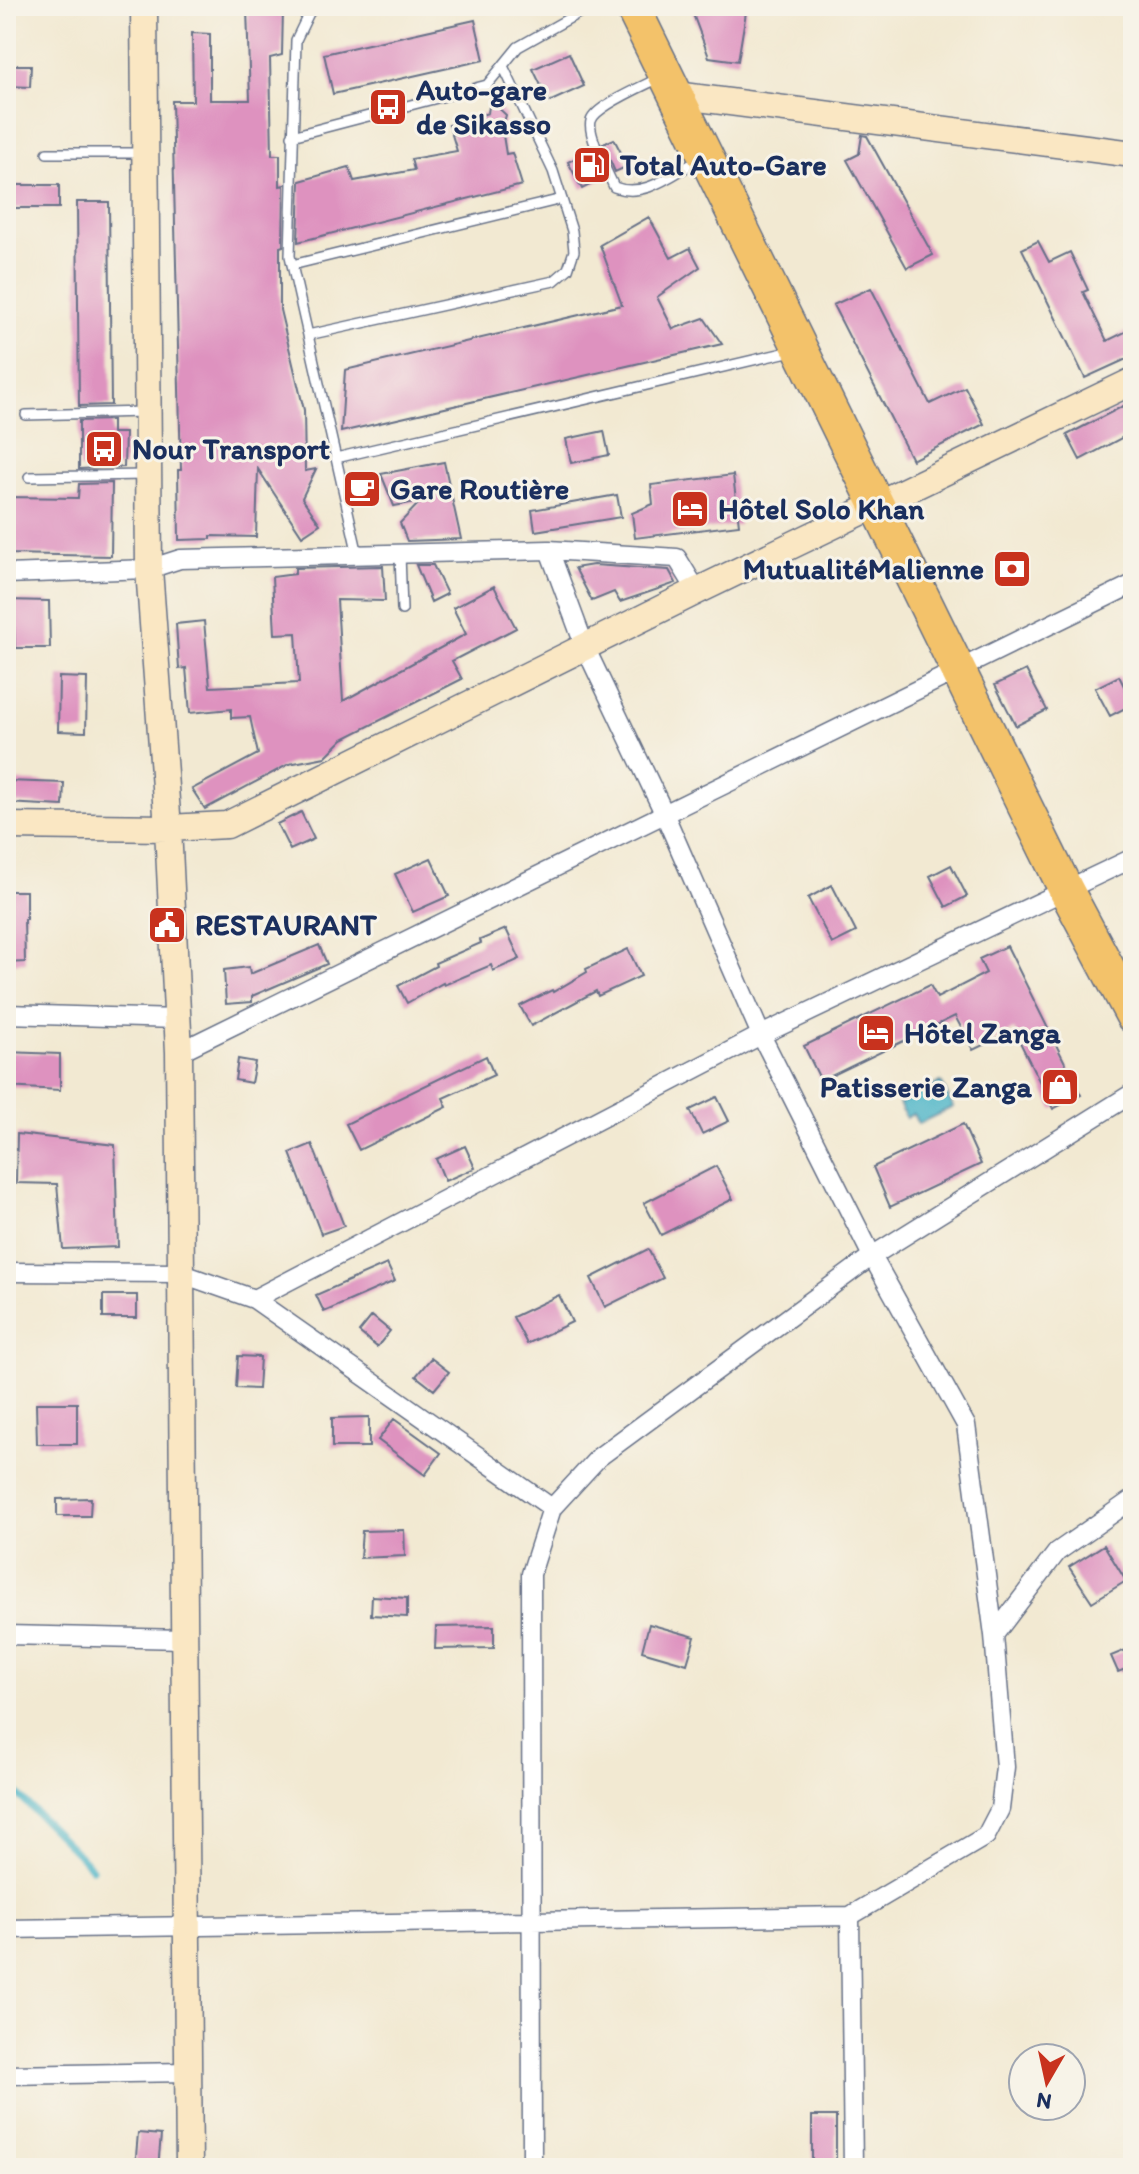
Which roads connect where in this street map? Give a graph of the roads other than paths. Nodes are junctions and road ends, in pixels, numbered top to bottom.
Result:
1 (144, 6) edge
2 (316, 6) edge
3 (591, 6) edge
4 (632, 6) edge
5 (503, 66) junction
6 (671, 85) junction
7 (292, 136) junction
8 (47, 153) dead end
9 (146, 153) junction
10 (1133, 154) edge
11 (705, 156) junction
12 (562, 199) junction
13 (292, 265) junction
14 (308, 335) junction
15 (801, 349) junction
16 (1133, 381) edge
17 (148, 412) junction
18 (26, 415) dead end
19 (336, 458) junction
20 (148, 475) junction
21 (29, 477) dead end
22 (876, 504) junction
23 (549, 550) junction
24 (400, 554) junction
25 (358, 555) junction
26 (149, 569) junction
27 (6, 574) edge
28 (1133, 584) edge
29 (697, 591) junction
30 (402, 610) dead end
31 (585, 647) junction
32 (959, 668) junction
33 (664, 813) junction
34 (6, 826) edge
35 (168, 828) junction
36 (1133, 858) edge
37 (1066, 890) junction
38 (6, 1014) edge
39 (1133, 1016) edge
40 (177, 1019) junction
41 (761, 1035) junction
42 (179, 1052) junction
43 (1133, 1093) edge
44 (872, 1256) junction
45 (6, 1272) edge
46 (180, 1273) junction
47 (254, 1299) junction
48 (1133, 1499) edge
49 (552, 1508) junction
50 (6, 1635) edge
51 (994, 1635) junction
52 (184, 1639) junction
53 (850, 1916) junction
54 (530, 1923) junction
55 (186, 1926) junction
56 (6, 1929) edge
57 (188, 2072) junction
58 (6, 2075) edge
59 (189, 2168) edge
60 (532, 2168) edge
61 (853, 2168) edge

1 - 9 street
2 - 7 lane
3 - 5 lane
4 - 6 highway
5 - 7 lane
5 - 12 lane
6 - 10 street
6 - 11 highway
6 - 11 lane
7 - 13 lane
8 - 9 lane
9 - 17 street
11 - 15 highway
12 - 13 lane
12 - 14 lane
13 - 14 lane
14 - 19 lane
15 - 19 lane
15 - 22 highway
16 - 22 street
17 - 18 lane
17 - 20 street
19 - 25 lane
20 - 21 lane
20 - 26 street
22 - 29 street
22 - 32 highway
23 - 24 street
23 - 29 street
23 - 31 street
24 - 25 street
24 - 30 lane
25 - 26 street
26 - 27 street
26 - 35 street
28 - 32 street
29 - 31 street
31 - 33 street
31 - 35 street
32 - 33 street
32 - 37 highway
33 - 41 street
33 - 42 street
34 - 35 street
35 - 40 street
36 - 37 street
37 - 39 highway
37 - 41 street
38 - 40 street
40 - 42 street
41 - 44 street
41 - 47 street
42 - 46 street
43 - 44 street
44 - 49 street
44 - 51 street
45 - 46 street
46 - 47 street
46 - 52 street
47 - 49 street
48 - 51 street
49 - 54 street
50 - 52 street
51 - 53 street
52 - 55 street
53 - 54 street
53 - 61 street
54 - 55 street
54 - 60 street
55 - 56 street
55 - 57 street
57 - 58 street
57 - 59 street

